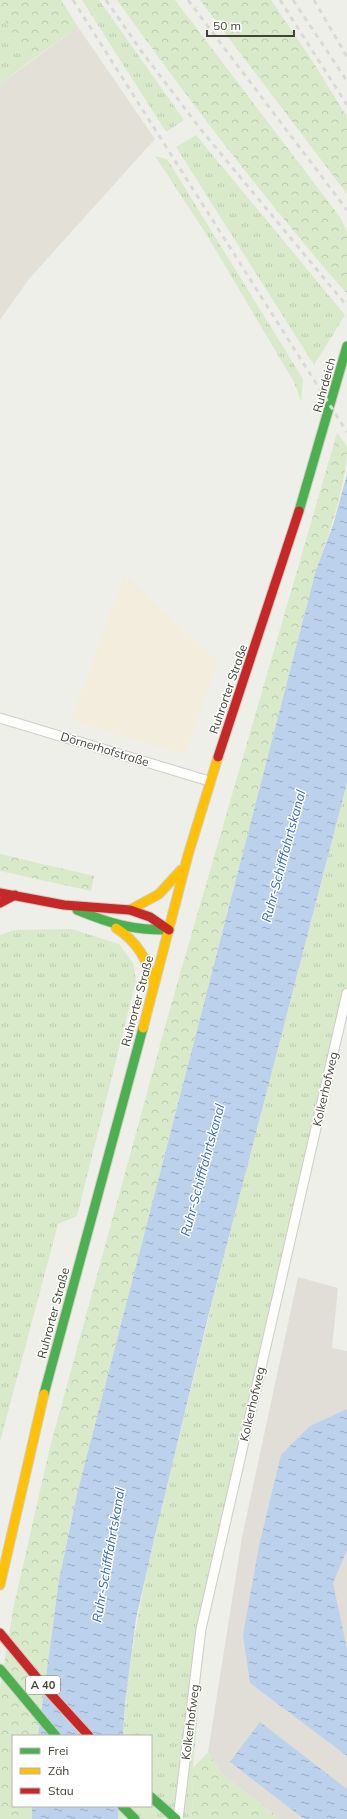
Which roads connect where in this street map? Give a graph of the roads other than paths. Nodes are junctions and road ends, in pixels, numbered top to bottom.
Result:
1 (347, 346) edge
2 (325, 430) joint
3 (0, 718) edge
4 (209, 781) junction
5 (184, 865) junction
6 (0, 893) edge
7 (15, 895) junction
8 (0, 903) edge
9 (64, 905) junction
10 (130, 910) junction
11 (106, 922) junction
12 (169, 930) junction
13 (154, 985) junction
14 (347, 993) edge
15 (0, 1585) edge
16 (0, 1633) edge
17 (0, 1669) edge
18 (55, 1735) edge
19 (89, 1735) edge
20 (152, 1798) edge
21 (123, 1807) edge
22 (135, 1819) edge
23 (177, 1819) edge

1 - 2 main road, Ruhrdeich
2 - 4 main road, Ruhrorter Straße
3 - 4 street, Dörnerhofstraße
4 - 5 main road, Ruhrorter Straße
5 - 10 main road
5 - 12 main road, Ruhrorter Straße
6 - 7 main road
7 - 8 main road
7 - 9 main road
9 - 10 main road
9 - 11 main road
10 - 12 main road
11 - 12 main road
11 - 13 main road
12 - 13 main road, Ruhrorter Straße
13 - 15 main road, Ruhrorter Straße
14 - 23 street, Kolkerhofweg
16 - 19 main road, A 40
17 - 18 main road, A 40
20 - 23 main road
21 - 22 main road

